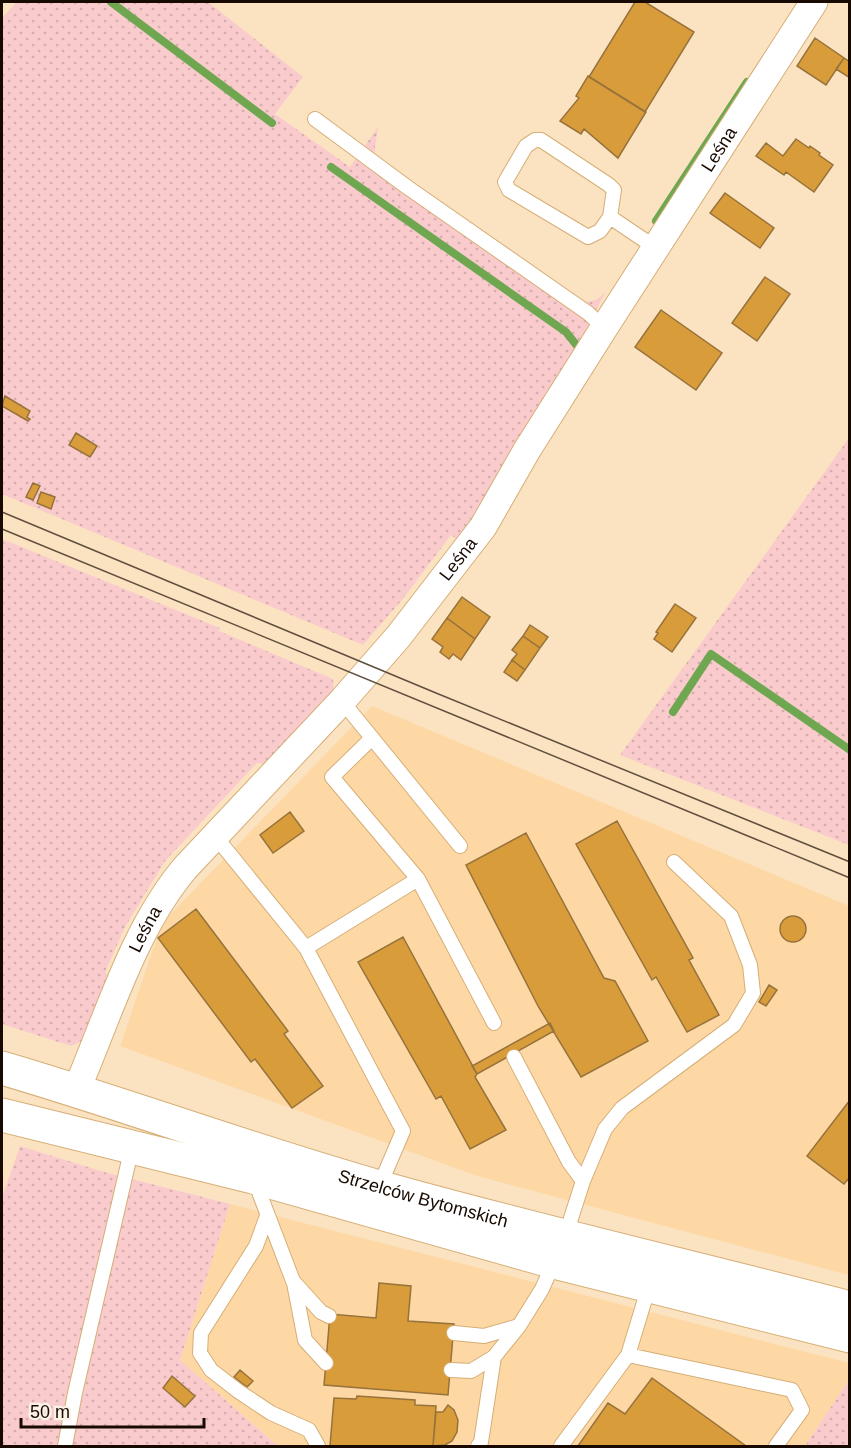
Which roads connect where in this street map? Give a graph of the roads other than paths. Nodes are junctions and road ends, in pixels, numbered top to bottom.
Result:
1 (814, 2) edge
2 (315, 119) dead end
3 (610, 217) junction
4 (656, 248) junction
5 (604, 328) junction
6 (342, 701) junction
7 (372, 738) junction
8 (215, 836) junction
9 (460, 846) dead end
10 (674, 862) dead end
11 (418, 879) junction
12 (306, 948) junction
13 (494, 1023) dead end
14 (514, 1057) dead end
15 (2, 1068) edge
16 (76, 1091) junction
17 (2, 1115) edge
18 (132, 1147) junction
19 (253, 1177) junction
20 (583, 1181) junction
21 (379, 1187) junction
22 (267, 1216) junction
23 (560, 1249) junction
24 (293, 1281) junction
25 (649, 1286) junction
26 (849, 1308) edge
27 (329, 1316) dead end
28 (519, 1326) junction
29 (454, 1333) dead end
30 (849, 1336) edge
31 (628, 1355) junction
32 (494, 1357) junction
33 (326, 1363) dead end
34 (451, 1370) dead end
35 (65, 1446) edge
36 (318, 1446) edge
37 (478, 1446) edge
38 (561, 1446) edge
39 (776, 1446) edge

1 - 4 street, Leśna
2 - 5 lane
3 - 3 lane
3 - 4 lane
4 - 5 street, Leśna
5 - 6 street, Leśna
6 - 7 lane
6 - 8 street, Leśna
7 - 9 lane
7 - 11 lane
8 - 12 lane
8 - 16 street, Leśna
10 - 20 lane
11 - 12 lane
11 - 13 lane
12 - 21 lane
14 - 20 lane
15 - 16 main road, Strzelców Bytomskich
16 - 21 main road, Strzelców Bytomskich
17 - 18 main road, Strzelców Bytomskich
18 - 19 main road, Strzelców Bytomskich
18 - 35 lane
19 - 22 lane
19 - 23 main road, Strzelców Bytomskich
20 - 23 lane
21 - 23 main road, Strzelców Bytomskich
22 - 24 lane
22 - 36 lane
23 - 25 main road, Strzelców Bytomskich
23 - 26 main road, Strzelców Bytomskich
23 - 28 lane
24 - 27 lane
24 - 33 lane
25 - 30 main road, Strzelców Bytomskich
25 - 31 lane
28 - 29 lane
28 - 32 lane
31 - 38 lane
31 - 39 lane
32 - 34 lane
32 - 37 lane

